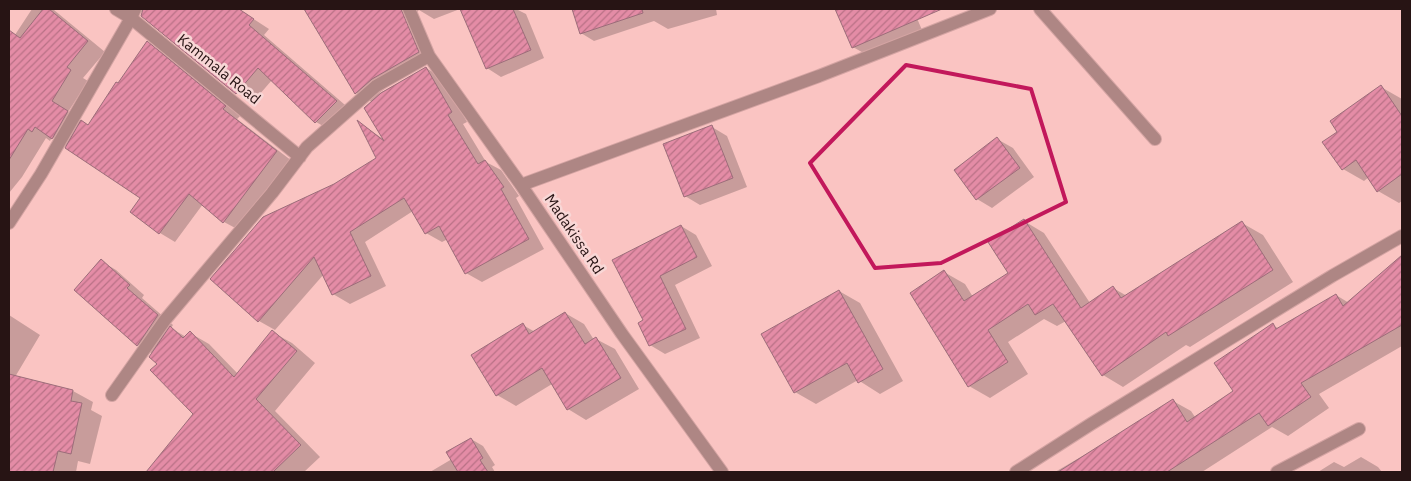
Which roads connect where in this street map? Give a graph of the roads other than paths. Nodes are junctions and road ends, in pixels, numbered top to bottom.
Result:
1 (116, 9) edge
2 (409, 9) edge
3 (990, 9) edge
4 (1040, 9) edge
5 (133, 13) edge
6 (429, 56) junction
7 (1155, 139) dead end
8 (300, 157) junction
9 (521, 186) junction
10 (9, 223) edge
11 (1402, 236) edge
12 (112, 395) dead end
13 (1359, 429) dead end
14 (722, 472) edge
15 (1016, 472) edge
16 (1277, 472) edge

1 - 5 street, Kammala Road
2 - 6 street, Madakissa Rd
3 - 9 street
4 - 7 street
5 - 8 street, Kammala Road
5 - 10 street
6 - 8 street
6 - 9 street, Madakissa Rd
8 - 12 street
9 - 14 street, Madakissa Rd
11 - 15 street
13 - 16 street

